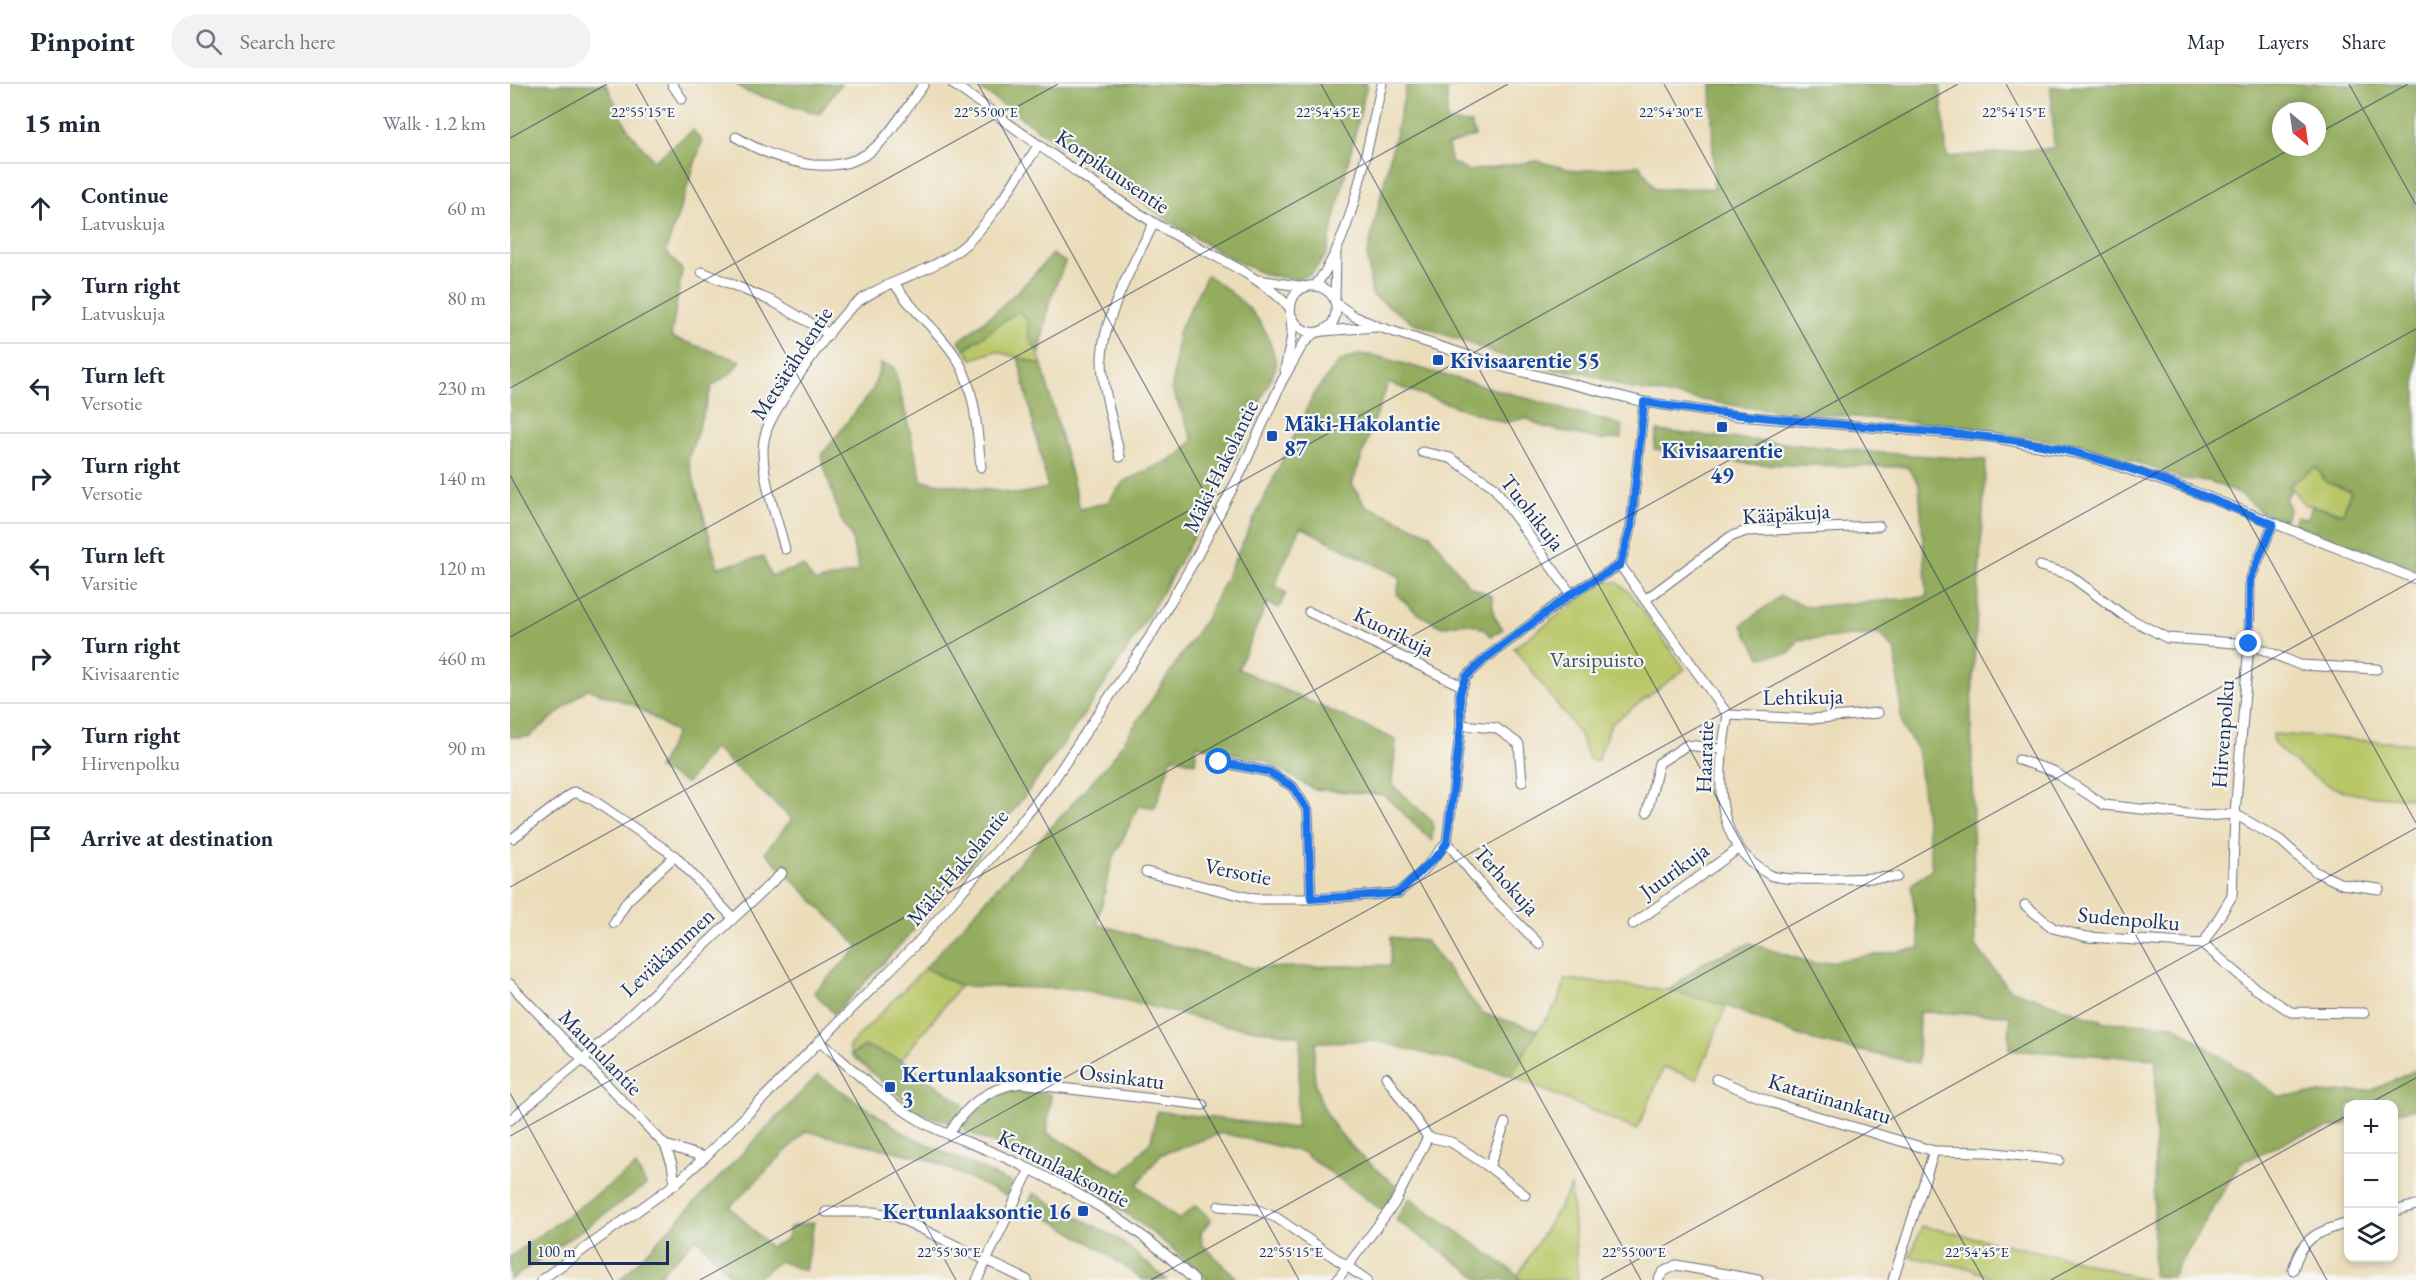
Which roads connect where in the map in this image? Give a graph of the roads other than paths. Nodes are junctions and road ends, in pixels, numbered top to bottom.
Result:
1 (672, 84) edge
2 (924, 84) edge
3 (953, 84) edge
4 (1382, 84) edge
5 (682, 99) dead end
6 (736, 137) dead end
7 (1039, 145) junction
8 (1154, 223) junction
9 (1336, 255) junction
10 (702, 272) dead end
11 (1258, 280) junction
12 (895, 284) junction
13 (1311, 286) junction
14 (1336, 301) junction
15 (1291, 312) junction
16 (1379, 327) junction
17 (1318, 332) junction
18 (829, 333) junction
19 (1282, 381) junction
20 (1644, 402) junction
21 (1422, 452) dead end
22 (1120, 457) dead end
23 (981, 467) dead end
24 (2273, 524) junction
25 (1879, 526) dead end
26 (785, 549) dead end
27 (1620, 565) junction
28 (2040, 566) dead end
29 (2416, 579) edge
30 (1571, 594) junction
31 (1645, 600) junction
32 (1309, 612) dead end
33 (2249, 644) junction
34 (2377, 669) dead end
35 (1461, 686) junction
36 (1878, 712) dead end
37 (1728, 715) junction
38 (1461, 725) junction
39 (1721, 749) junction
40 (2019, 760) dead end
41 (1219, 762) dead end
42 (1522, 782) dead end
43 (1647, 812) dead end
44 (2235, 814) junction
45 (513, 838) dead end
46 (1447, 842) junction
47 (1738, 849) junction
48 (675, 856) junction
49 (1146, 872) dead end
50 (782, 873) dead end
51 (1897, 877) dead end
52 (2379, 889) dead end
53 (1311, 899) junction
54 (2025, 905) dead end
55 (732, 918) junction
56 (614, 923) dead end
57 (1633, 924) dead end
58 (1539, 944) dead end
59 (2203, 944) junction
60 (510, 984) edge
61 (2364, 1013) dead end
62 (820, 1041) junction
63 (581, 1061) junction
64 (1386, 1077) dead end
65 (1716, 1079) dead end
66 (1203, 1105) dead end
67 (510, 1120) edge
68 (1505, 1123) dead end
69 (949, 1134) junction
70 (1428, 1137) junction
71 (664, 1145) junction
72 (1934, 1151) junction
73 (705, 1157) junction
74 (2060, 1160) dead end
75 (1489, 1167) junction
76 (1030, 1169) junction
77 (675, 1184) junction
78 (1525, 1195) dead end
79 (2416, 1204) edge
80 (1219, 1206) dead end
81 (2398, 1210) edge
82 (826, 1212) dead end
83 (2344, 1225) edge
84 (986, 1259) junction
85 (1348, 1266) junction
86 (2293, 1270) dead end
87 (542, 1280) edge
88 (977, 1280) edge
89 (1027, 1280) edge
90 (1194, 1280) edge
91 (1336, 1280) edge
92 (1367, 1280) edge
93 (1658, 1280) edge
94 (1758, 1280) edge
95 (1893, 1280) edge

1 - 5 street
2 - 6 street
3 - 7 street, Korpikuusentie
4 - 9 street
7 - 8 street, Korpikuusentie
7 - 12 street, Metsätähdentie
8 - 11 street, Korpikuusentie
8 - 22 street
9 - 13 street
9 - 14 street
10 - 18 street
11 - 13 street, Korpikuusentie
11 - 15 street, Korpikuusentie
12 - 18 street, Metsätähdentie
12 - 23 street
13 - 14 street
13 - 15 street
14 - 16 street
14 - 17 street
15 - 17 street
15 - 19 street, Mäki-Hakolantie
16 - 17 street
16 - 20 street
17 - 19 street, Mäki-Hakolantie
18 - 26 street, Metsätähdentie
19 - 62 street, Mäki-Hakolantie
20 - 24 street
20 - 27 street
21 - 30 street, Tuohikuja
24 - 29 street
24 - 33 street, Hirvenpolku
25 - 31 street, Kääpäkuja
27 - 30 street
27 - 31 street, Haaratie
28 - 33 street
30 - 35 street
31 - 37 street, Haaratie
32 - 35 street, Kuorikuja
33 - 34 street
33 - 44 street, Hirvenpolku
35 - 38 street
36 - 37 street, Lehtikuja
37 - 39 street, Haaratie
38 - 42 street
38 - 46 street
39 - 43 street
39 - 47 street, Haaratie
40 - 44 street
41 - 53 street
44 - 52 street
44 - 59 street, Hirvenpolku
45 - 48 street
46 - 53 street, Versotie
46 - 58 street, Terhokuja
47 - 51 street, Haaratie
47 - 57 street, Juurikuja
48 - 55 street
48 - 56 street
49 - 53 street, Versotie
50 - 55 street, Leviäkämmen
54 - 59 street, Sudenpolku
55 - 63 street, Leviäkämmen
59 - 61 street
60 - 63 street, Maunulantie
62 - 69 street, Kertunlaaksontie
62 - 73 street, Mäki-Hakolantie
63 - 67 street, Leviäkämmen
63 - 71 street, Maunulantie
64 - 70 street
65 - 72 street, Katariinankatu
66 - 69 street, Ossinkatu
68 - 75 street
69 - 76 street, Kertunlaaksontie
70 - 75 street
70 - 85 street
71 - 73 street, Maunulantie
71 - 77 street, Maunulantie
72 - 74 street, Katariinankatu
72 - 95 street
73 - 77 street, Mäki-Hakolantie
75 - 78 street
76 - 84 street
76 - 90 street, Kertunlaaksontie
77 - 87 street, Mäki-Hakolantie
79 - 81 street
80 - 85 street
82 - 84 street
83 - 86 street
84 - 88 street
84 - 89 street
85 - 91 street
85 - 92 street
93 - 94 street

